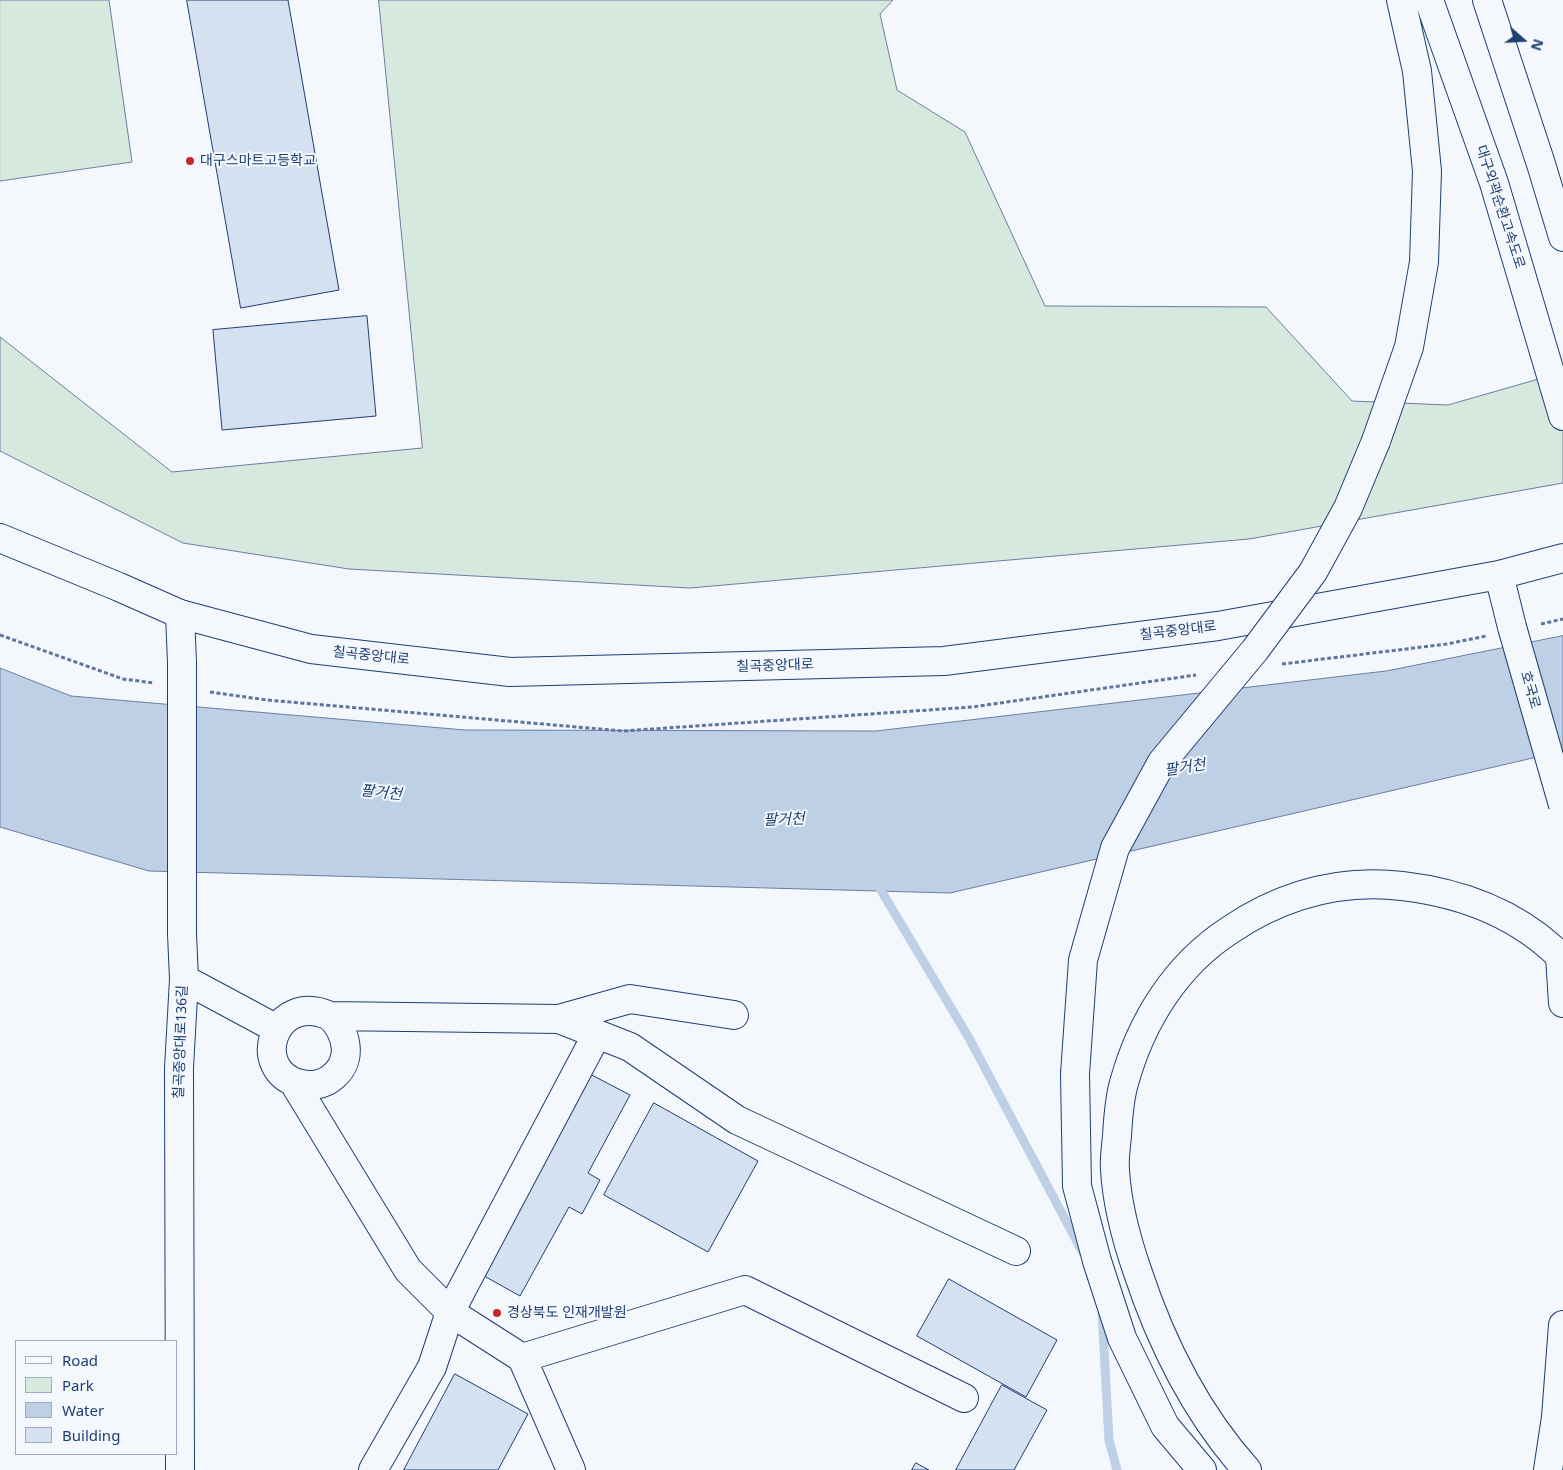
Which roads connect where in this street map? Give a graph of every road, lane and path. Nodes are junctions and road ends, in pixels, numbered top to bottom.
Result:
1 (1401, 0) edge
2 (1429, 0) edge
3 (1487, 0) edge
4 (1563, 237) edge
5 (1563, 416) edge
6 (0, 538) edge
7 (1563, 558) edge
8 (1499, 575) junction
9 (180, 614) junction
10 (1563, 805) edge
11 (1561, 958) edge
12 (184, 980) junction
13 (1563, 1003) edge
14 (734, 1015) dead end
15 (330, 1016) junction
16 (560, 1019) junction
17 (276, 1029) junction
18 (597, 1034) junction
19 (294, 1083) junction
20 (1016, 1252) dead end
21 (450, 1312) junction
22 (1563, 1325) edge
23 (522, 1358) junction
24 (964, 1398) dead end
25 (180, 1470) edge
26 (373, 1470) edge
27 (571, 1470) edge
28 (1202, 1470) edge
29 (1247, 1470) edge
30 (1548, 1470) edge

1 - 28 main road, bridge
2 - 5 main road, 대구외곽순환고속도로
3 - 4 main road
6 - 9 main road, 칠곡중앙대로
7 - 8 main road, 칠곡중앙대로
8 - 9 main road, 칠곡중앙대로
8 - 10 main road, 호국로, bridge
9 - 12 main road, 칠곡중앙대로136길, bridge
11 - 13 main road
11 - 29 main road
12 - 17 main road
12 - 25 main road, 칠곡중앙대로136길
14 - 16 main road
15 - 16 main road
15 - 17 main road
15 - 19 main road
16 - 18 main road
17 - 19 main road
18 - 20 main road
18 - 21 main road
19 - 21 main road
21 - 23 main road
21 - 26 main road
22 - 30 main road
23 - 24 main road
23 - 27 main road

